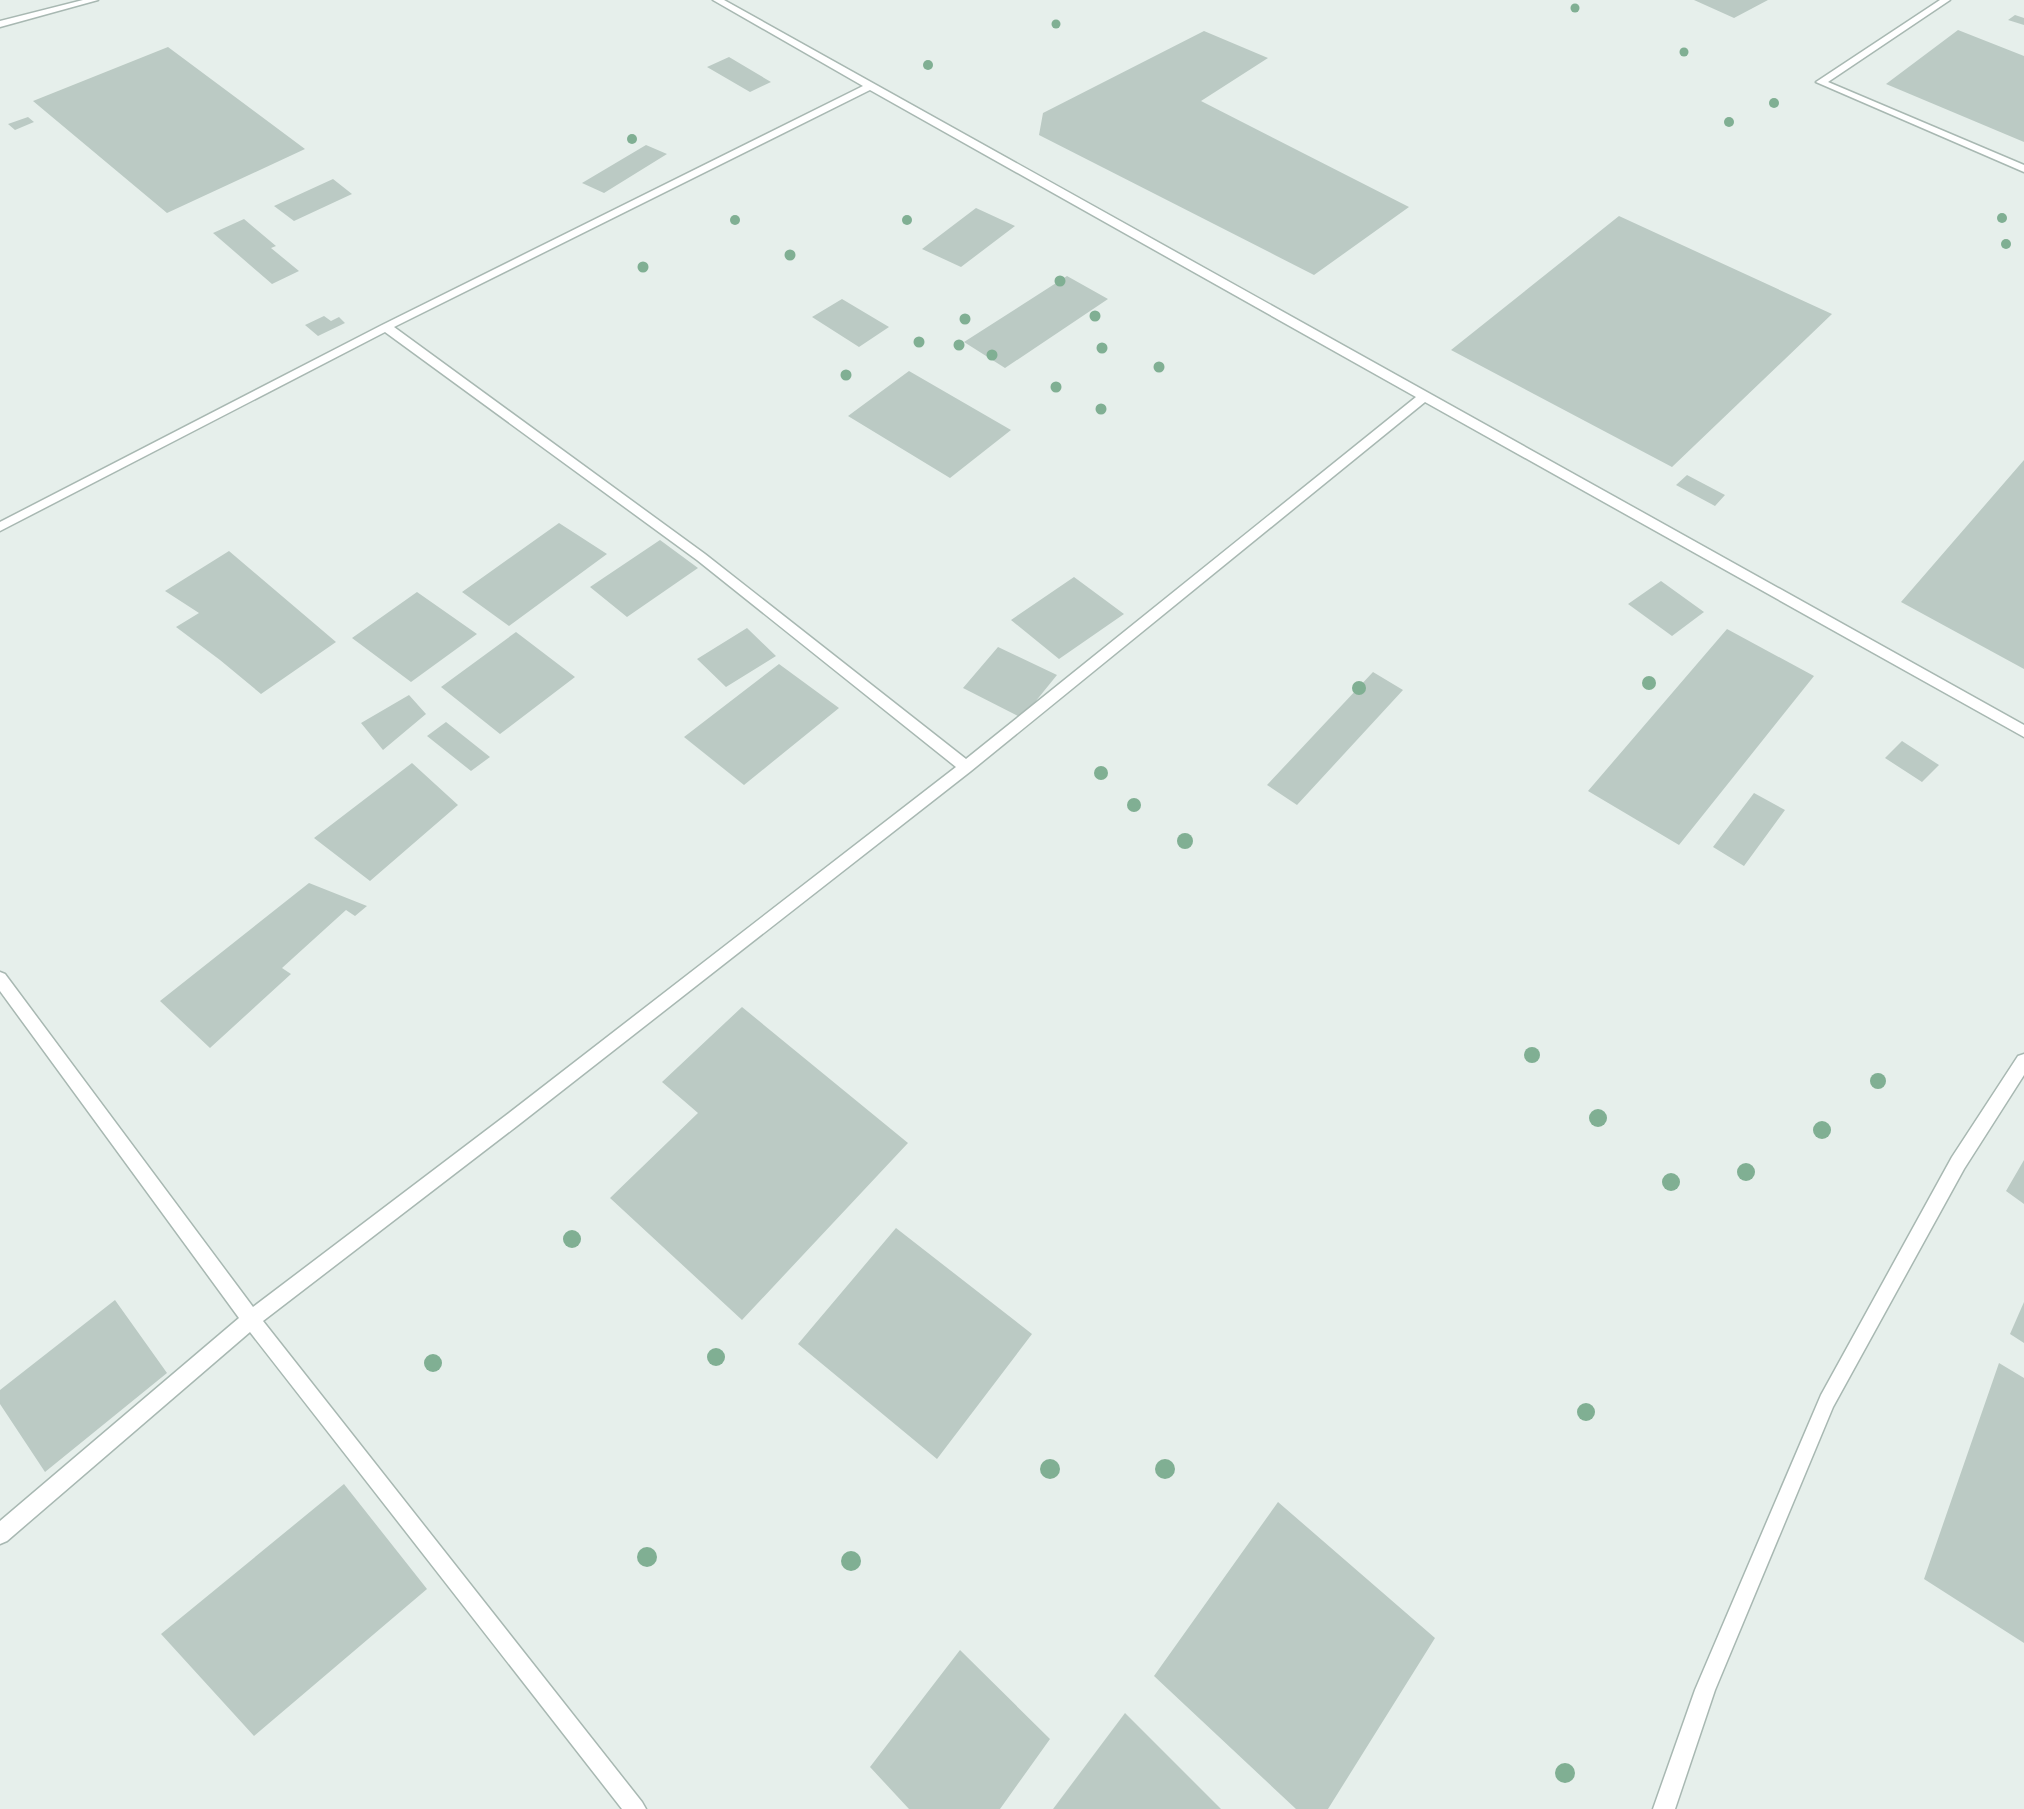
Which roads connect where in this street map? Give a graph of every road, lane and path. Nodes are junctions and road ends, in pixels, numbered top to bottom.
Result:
1 (94, 0) edge
2 (718, 0) edge
3 (1946, 0) edge
4 (0, 24) edge
5 (872, 86) junction
6 (2024, 169) edge
7 (386, 327) junction
8 (1424, 396) junction
9 (0, 527) edge
10 (2024, 732) edge
11 (966, 767) junction
12 (0, 979) edge
13 (2024, 1061) edge
14 (251, 1319) junction
15 (0, 1534) edge
16 (635, 1809) edge
17 (1664, 1809) edge

1 - 4 street
2 - 5 street
3 - 6 street
5 - 7 street
5 - 8 street
7 - 9 street
7 - 11 street
8 - 10 street
8 - 11 street
11 - 14 street
12 - 14 street
13 - 17 street
14 - 15 street
14 - 16 street

